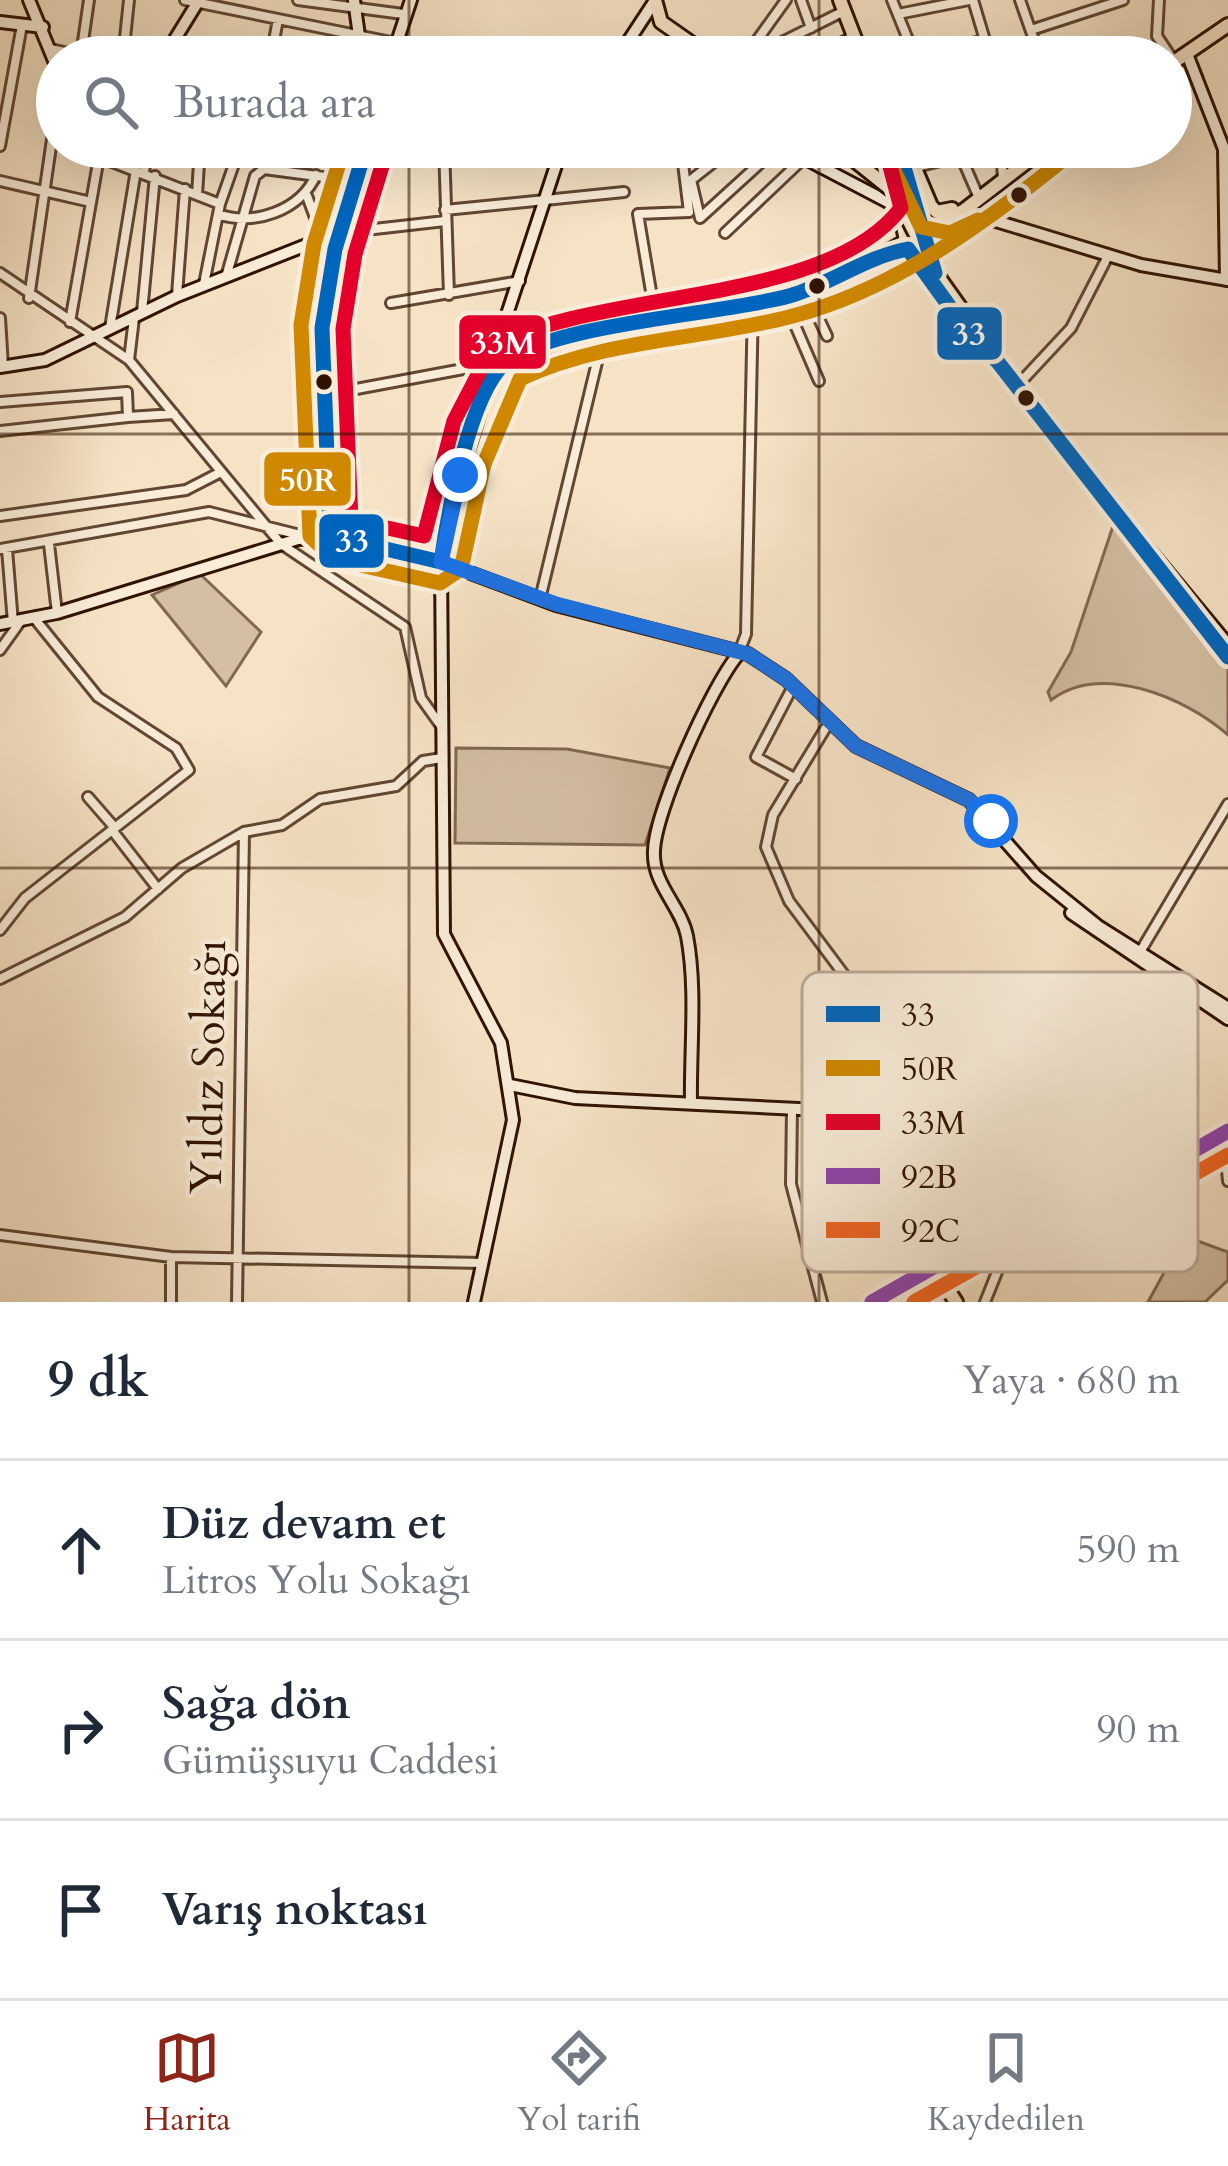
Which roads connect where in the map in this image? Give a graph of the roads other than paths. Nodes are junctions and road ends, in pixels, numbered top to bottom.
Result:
1 (89, 0) edge
2 (129, 0) edge
3 (184, 0) edge
4 (298, 0) edge
5 (410, 0) edge
6 (786, 0) edge
7 (801, 0) edge
8 (892, 0) edge
9 (971, 0) edge
10 (1020, 0) edge
11 (1123, 0) edge
12 (1159, 0) edge
13 (198, 1) edge
14 (654, 1) edge
15 (30, 2) edge
16 (1100, 3) edge
17 (355, 6) edge
18 (842, 6) edge
19 (403, 14) junction
20 (898, 14) junction
21 (278, 19) junction
22 (0, 22) edge
23 (22, 25) junction
24 (1228, 26) edge
25 (43, 27) junction
26 (811, 28) junction
27 (1031, 30) junction
28 (46, 36) edge
29 (86, 36) edge
30 (125, 36) edge
31 (177, 36) edge
32 (273, 36) edge
33 (354, 36) edge
34 (359, 36) edge
35 (398, 36) edge
36 (632, 36) edge
37 (681, 36) edge
38 (762, 36) edge
39 (794, 36) edge
40 (854, 36) edge
41 (907, 36) edge
42 (984, 36) edge
43 (1033, 36) edge
44 (1157, 36) edge
45 (1192, 48) edge
46 (1192, 90) edge
47 (3, 109) edge
48 (0, 146) edge
49 (45, 168) edge
50 (97, 168) edge
51 (135, 168) edge
52 (199, 168) edge
53 (232, 168) edge
54 (359, 168) edge
55 (444, 168) edge
56 (555, 168) edge
57 (685, 168) edge
58 (707, 168) edge
59 (757, 168) edge
60 (793, 168) edge
61 (825, 168) edge
62 (863, 168) edge
63 (909, 168) edge
64 (915, 168) edge
65 (966, 168) edge
66 (1002, 168) edge
67 (1019, 168) edge
68 (140, 170) junction
69 (704, 170) joint
70 (316, 175) junction
71 (155, 176) junction
72 (687, 180) junction
73 (355, 181) junction
74 (1003, 181) junction
75 (0, 182) edge
76 (185, 189) junction
77 (41, 191) junction
78 (624, 192) dead end
79 (197, 195) junction
80 (917, 195) junction
81 (307, 196) junction
82 (979, 198) junction
83 (544, 199) junction
84 (91, 202) junction
85 (219, 209) junction
86 (445, 209) junction
87 (964, 211) junction
88 (988, 216) junction
89 (446, 221) junction
90 (942, 221) joint
91 (240, 222) junction
92 (337, 233) junction
93 (725, 233) dead end
94 (323, 239) junction
95 (905, 240) junction
96 (1108, 256) junction
97 (934, 272) junction
98 (2, 277) edge
99 (226, 277) junction
100 (1227, 280) edge
101 (520, 281) junction
102 (204, 285) junction
103 (806, 291) junction
104 (449, 295) junction
105 (177, 296) junction
106 (783, 297) junction
107 (29, 298) junction
108 (392, 303) dead end
109 (753, 303) junction
110 (138, 314) junction
111 (0, 318) edge
112 (656, 321) junction
113 (70, 322) junction
114 (110, 328) junction
115 (503, 331) junction
116 (604, 333) junction
117 (95, 336) junction
118 (827, 336) dead end
119 (552, 344) junction
120 (129, 360) junction
121 (490, 364) junction
122 (2, 367) edge
123 (819, 381) dead end
124 (1016, 387) junction
125 (324, 395) junction
126 (0, 402) edge
127 (176, 414) junction
128 (128, 417) junction
129 (0, 431) edge
130 (472, 437) junction
131 (219, 473) junction
132 (0, 516) edge
133 (332, 517) junction
134 (263, 524) junction
135 (335, 537) junction
136 (287, 540) junction
137 (50, 544) junction
138 (3, 549) edge
139 (441, 562) junction
140 (539, 602) junction
141 (57, 613) junction
142 (35, 619) junction
143 (11, 623) edge
144 (1226, 647) edge
145 (0, 650) edge
146 (739, 654) junction
147 (790, 692) junction
148 (442, 728) junction
149 (825, 729) junction
150 (442, 758) junction
151 (796, 779) junction
152 (88, 797) dead end
153 (967, 803) junction
154 (1228, 804) edge
155 (114, 829) junction
156 (244, 832) junction
157 (158, 889) junction
158 (0, 930) edge
159 (1138, 956) junction
160 (842, 972) edge
161 (1161, 972) edge
162 (1166, 972) edge
163 (0, 979) edge
164 (1198, 991) edge
165 (1198, 998) edge
166 (1228, 1008) edge
167 (1228, 1019) edge
168 (510, 1085) junction
169 (691, 1103) junction
170 (792, 1107) junction
171 (802, 1109) edge
172 (1228, 1122) edge
173 (1228, 1132) edge
174 (1198, 1138) edge
175 (1227, 1148) edge
176 (1198, 1151) edge
177 (1228, 1181) edge
178 (802, 1226) edge
179 (0, 1235) edge
180 (171, 1257) junction
181 (238, 1259) junction
182 (484, 1263) junction
183 (814, 1272) edge
184 (922, 1272) edge
185 (936, 1272) edge
186 (997, 1272) edge
187 (170, 1302) edge
188 (237, 1302) edge
189 (474, 1302) edge
190 (822, 1302) edge
191 (872, 1302) edge
192 (956, 1302) edge
193 (986, 1302) edge

1 - 29 street
2 - 30 street
3 - 13 street
4 - 17 street
5 - 19 main road
6 - 38 street
7 - 26 street
8 - 20 street
9 - 20 street
9 - 42 street
10 - 27 street
11 - 16 street
12 - 44 street
13 - 21 street
13 - 31 main road
14 - 36 main road
14 - 37 main road
15 - 23 main road
15 - 25 main road
16 - 27 street
17 - 19 street
17 - 34 main road
18 - 26 street
18 - 40 main road
19 - 35 main road
20 - 41 street
21 - 32 street
21 - 33 street
22 - 23 main road
23 - 25 main road
23 - 47 street
24 - 45 main road
25 - 28 main road
26 - 39 street
27 - 43 street
46 - 100 main road
47 - 48 street
49 - 77 street
50 - 84 street
51 - 68 street
52 - 79 street
53 - 85 street
54 - 73 main road
55 - 86 street
56 - 83 main road
57 - 72 street
58 - 69 street
59 - 72 street
60 - 93 street
61 - 95 main road
62 - 97 main road, bridge
63 - 80 main road
64 - 80 main road
65 - 82 street
66 - 74 street
67 - 74 main road
68 - 71 street
68 - 114 street
69 - 72 street
70 - 73 street
70 - 81 street
70 - 91 street
71 - 76 street
71 - 110 street
72 - 112 street
73 - 92 main road
74 - 82 main road
75 - 77 street
76 - 79 street
76 - 105 street
77 - 84 street
77 - 107 street
78 - 83 street
79 - 85 street
80 - 82 main road
80 - 95 main road
80 - 97 main road, bridge
81 - 91 street
81 - 94 street
82 - 87 main road
82 - 88 main road
83 - 86 street
83 - 101 main road
84 - 113 street
85 - 91 street
85 - 102 street
86 - 89 street
87 - 88 main road
87 - 90 main road
88 - 96 main road
89 - 92 street
89 - 104 street
90 - 95 main road
91 - 99 street
92 - 94 main road
92 - 125 main road
94 - 99 main road
95 - 103 main road
96 - 100 main road
96 - 124 street
97 - 124 main road
98 - 107 street
99 - 102 main road
101 - 104 street
101 - 115 main road
102 - 105 main road
103 - 106 main road
103 - 118 street
104 - 108 street
105 - 110 main road
106 - 109 main road
106 - 123 street
107 - 113 street
109 - 112 main road
109 - 146 street
110 - 114 main road
110 - 120 street
111 - 122 street
112 - 116 main road
113 - 117 street
114 - 117 main road
115 - 119 main road
115 - 121 main road
116 - 119 main road
116 - 140 street
117 - 120 street
117 - 122 main road
119 - 130 main road
120 - 127 street
121 - 125 street
121 - 130 main road
124 - 144 main road
125 - 133 main road
126 - 128 street
127 - 128 street
127 - 131 street
128 - 129 street
130 - 139 main road
131 - 132 street
131 - 134 street
133 - 135 main road
133 - 136 street
134 - 136 street
134 - 137 street
135 - 136 main road
135 - 139 main road
136 - 141 main road
136 - 148 street
137 - 138 street
137 - 141 street
138 - 143 street
139 - 140 main road
139 - 148 main road
140 - 146 main road
141 - 142 main road
142 - 143 main road
142 - 155 street
143 - 145 street
146 - 147 main road
146 - 153 main road
146 - 169 main road
147 - 149 main road
147 - 151 street
148 - 150 main road
149 - 151 street
149 - 153 main road
150 - 156 street
150 - 168 main road
151 - 160 street
152 - 155 street
153 - 159 main road
154 - 159 street
155 - 157 street
155 - 158 street
156 - 157 street
156 - 181 street, Yıldız Sokağı
157 - 163 street
159 - 161 main road
159 - 162 main road
164 - 166 main road
165 - 167 main road
168 - 169 main road
168 - 182 main road
169 - 170 main road
170 - 171 main road
170 - 178 street
172 - 174 main road
173 - 176 main road
175 - 177 street
179 - 180 street
180 - 181 street
180 - 187 street
181 - 182 street
181 - 188 street, Yıldız Sokağı
182 - 189 main road
183 - 190 street
184 - 191 main road
185 - 192 main road
186 - 193 street

